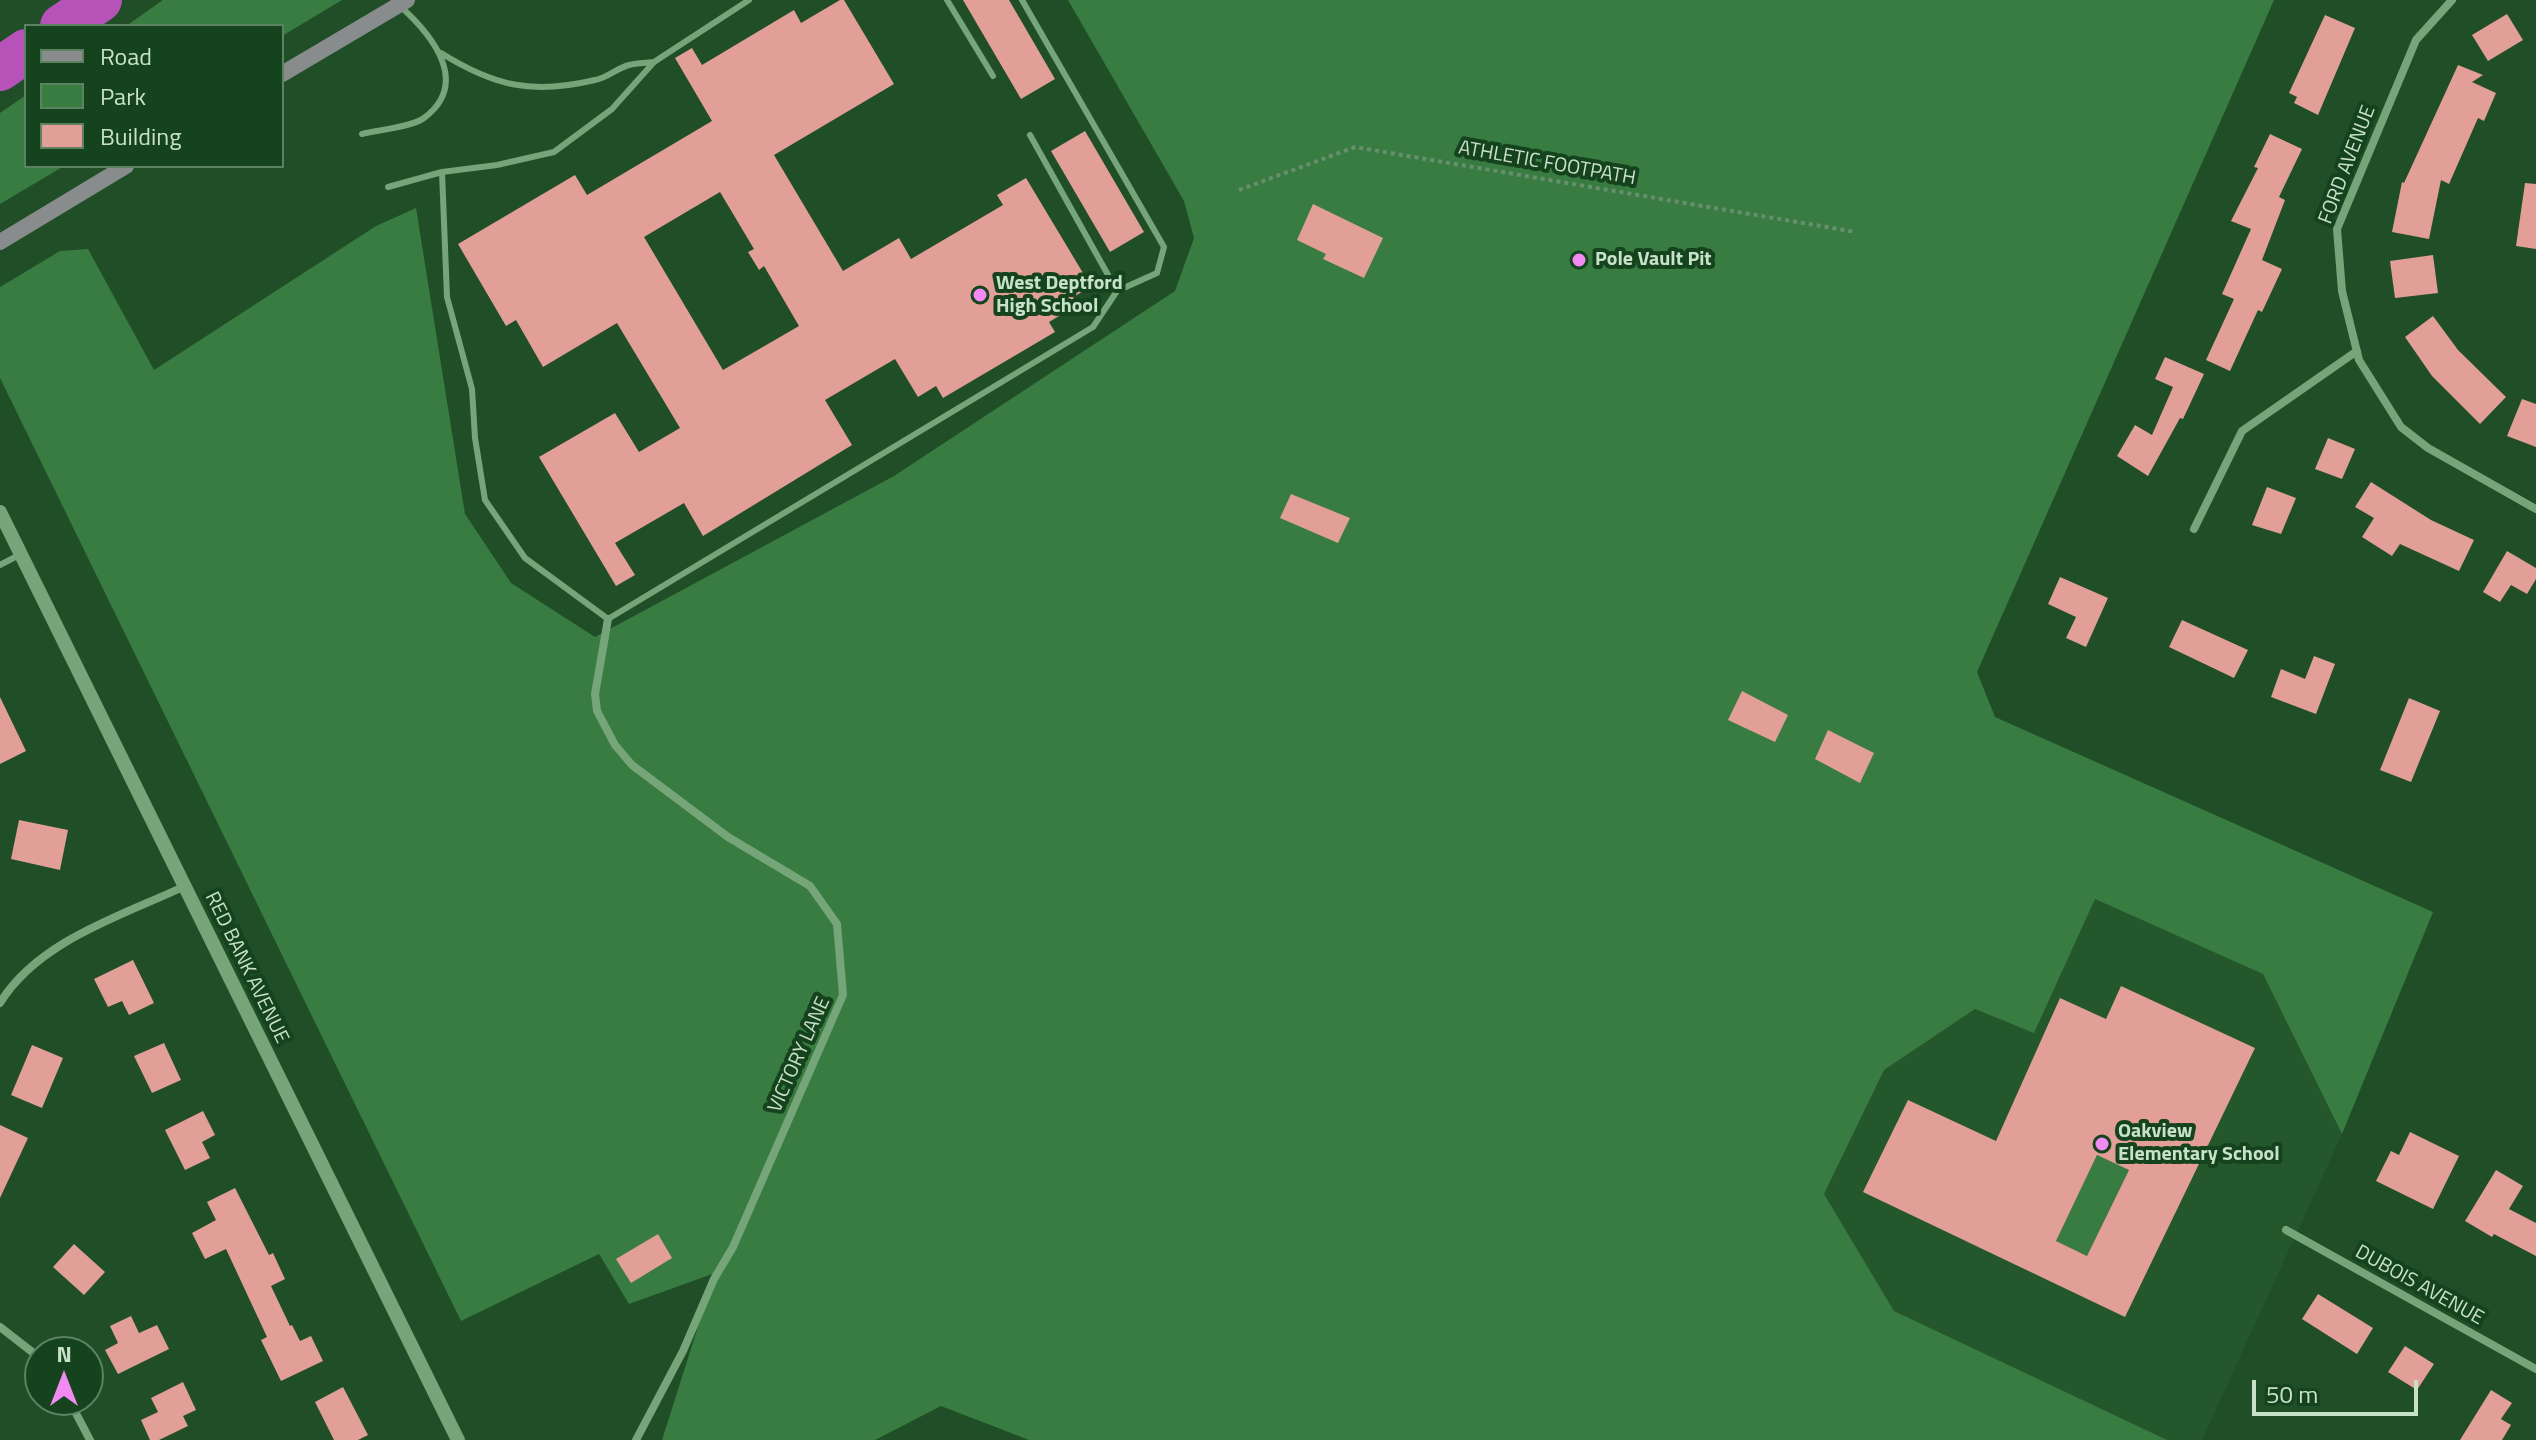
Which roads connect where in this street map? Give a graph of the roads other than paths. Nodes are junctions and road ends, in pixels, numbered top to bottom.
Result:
1 (100, 0) edge
2 (749, 0) edge
3 (947, 0) edge
4 (1022, 0) edge
5 (2452, 0) edge
6 (403, 2) edge
7 (65, 24) edge
8 (24, 52) edge
9 (441, 53) junction
10 (654, 62) junction
11 (0, 69) edge
12 (284, 73) edge
13 (993, 76) dead end
14 (362, 134) dead end
15 (1030, 135) dead end
16 (123, 168) edge
17 (442, 172) junction
18 (388, 187) dead end
19 (0, 242) edge
20 (1117, 291) junction
21 (2357, 351) junction
22 (2536, 509) edge
23 (0, 512) edge
24 (2194, 529) dead end
25 (21, 554) junction
26 (0, 565) edge
27 (608, 619) junction
28 (183, 887) junction
29 (0, 1003) edge
30 (2286, 1230) dead end
31 (0, 1327) edge
32 (24, 1346) edge
33 (2536, 1369) edge
34 (77, 1416) edge
35 (90, 1440) edge
36 (458, 1440) edge
37 (636, 1440) edge

1 - 7 highway
2 - 10 lane
3 - 13 lane
4 - 20 lane
5 - 21 street, FORD AVENUE
6 - 9 lane
6 - 12 main road
8 - 11 highway
9 - 10 lane
9 - 14 lane
10 - 17 lane
15 - 20 lane
16 - 19 main road
17 - 18 lane
17 - 27 lane
20 - 27 lane
21 - 22 street, FORD AVENUE
21 - 24 street
23 - 25 street, RED BANK AVENUE
25 - 26 lane
25 - 28 street, RED BANK AVENUE
27 - 37 street, VICTORY LANE
28 - 29 street
28 - 36 street, RED BANK AVENUE
30 - 33 street, DUBOIS AVENUE
31 - 32 street
34 - 35 street

